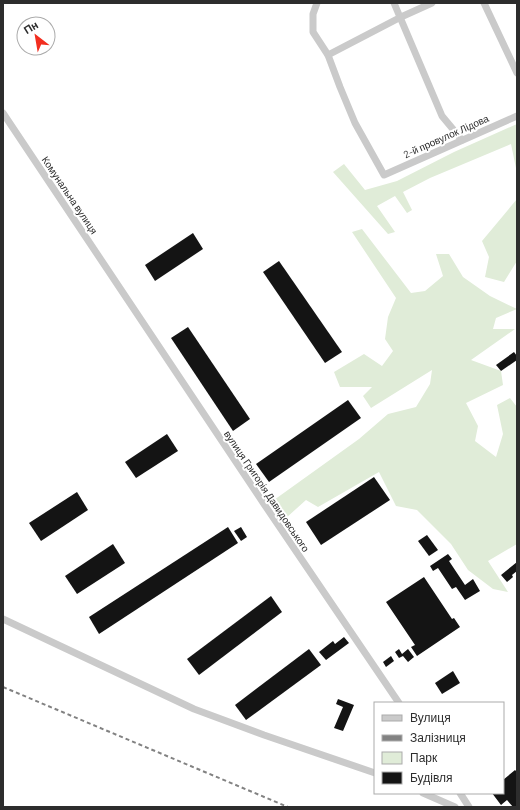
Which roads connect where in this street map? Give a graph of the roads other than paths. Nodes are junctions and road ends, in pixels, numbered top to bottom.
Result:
1 (317, 3) edge
2 (394, 3) edge
3 (432, 3) edge
4 (484, 3) edge
5 (401, 17) junction
6 (328, 55) junction
7 (517, 73) edge
8 (3, 113) edge
9 (517, 116) edge
10 (462, 140) junction
11 (121, 289) joint
12 (3, 619) edge
13 (398, 702) edge
14 (374, 773) edge
15 (425, 794) edge
16 (461, 794) edge
17 (455, 807) edge
18 (469, 807) edge

1 - 6 street
2 - 5 street
3 - 5 street
4 - 7 street
5 - 6 street
5 - 10 street
6 - 10 street, 2-й провулок Лідова
8 - 11 street, Комунальна вулиця
9 - 10 street, 2-й провулок Лідова
11 - 13 street, вулиця Григорія Давидовського
12 - 14 street
15 - 17 street
16 - 18 street

